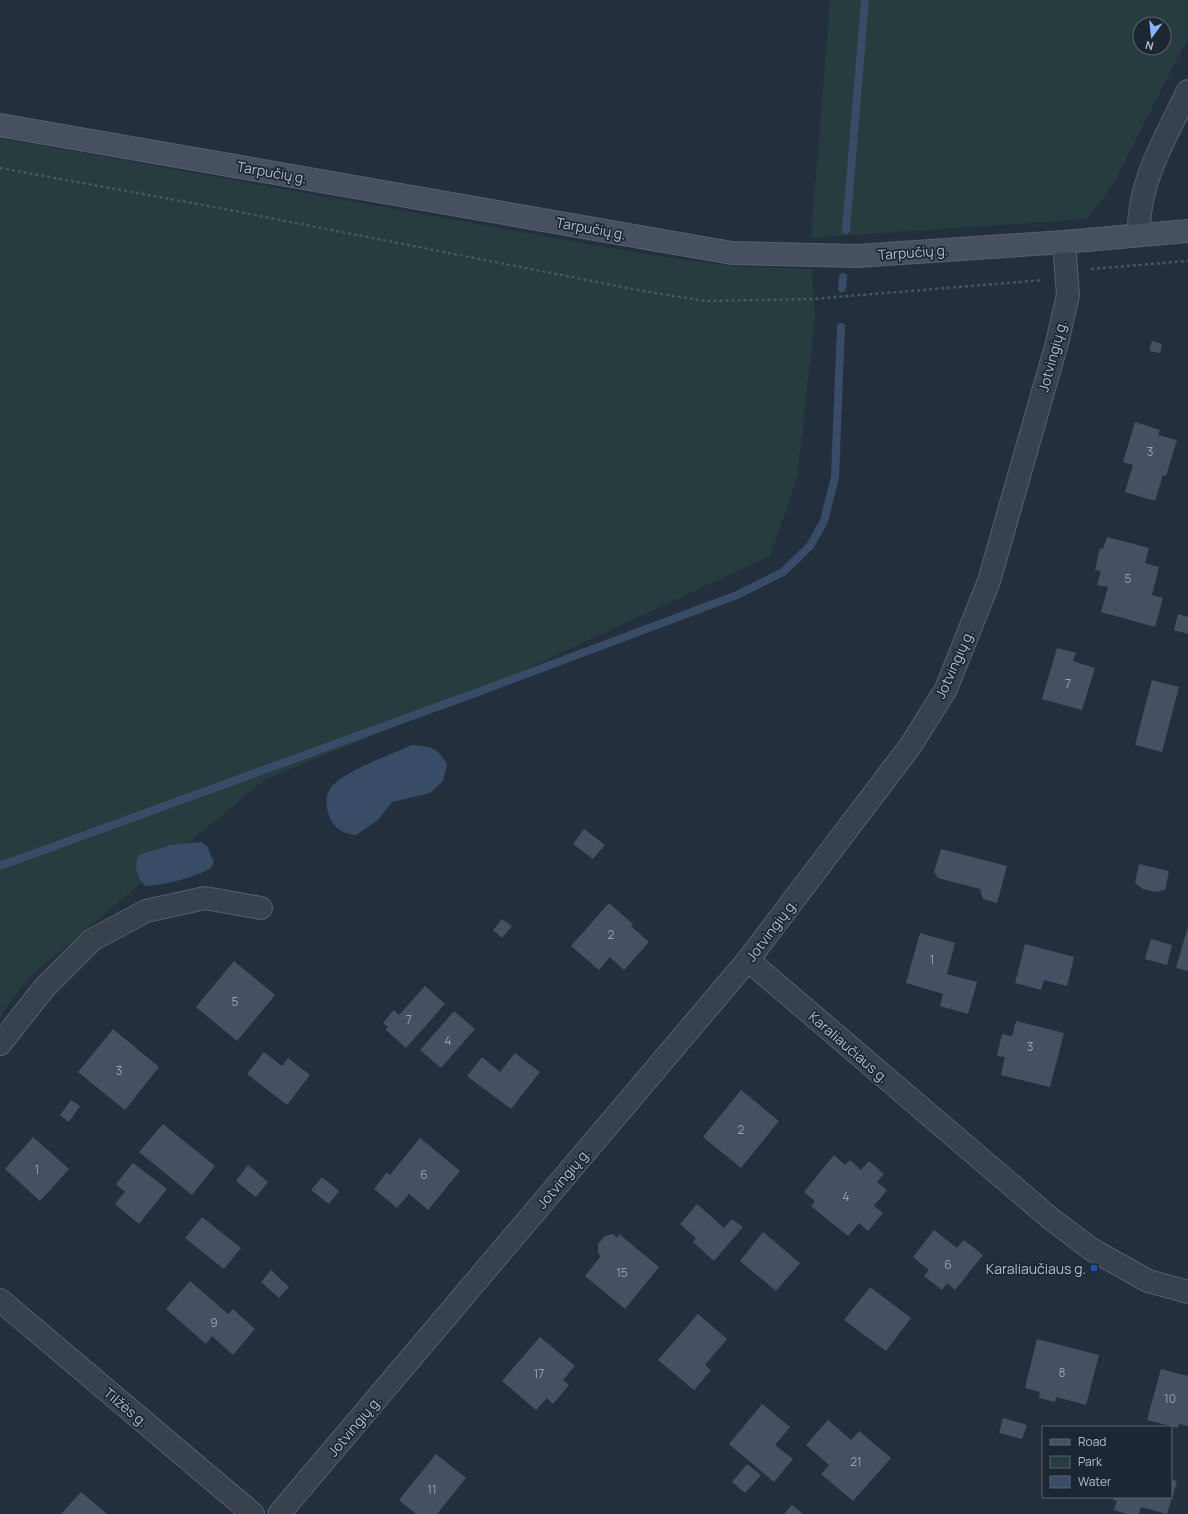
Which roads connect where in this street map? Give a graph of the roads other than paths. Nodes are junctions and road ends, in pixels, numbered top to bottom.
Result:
1 (1188, 91) edge
2 (0, 124) edge
3 (1188, 232) edge
4 (1139, 235) junction
5 (1064, 242) junction
6 (261, 908) dead end
7 (748, 960) junction
8 (0, 1044) edge
9 (1188, 1292) edge
10 (0, 1300) edge
11 (253, 1514) edge
12 (279, 1514) edge

1 - 4 street
2 - 5 main road, Tarpučių g.
3 - 4 main road, Tarpučių g.
4 - 5 main road, Tarpučių g.
5 - 7 street, Jotvingių g.
6 - 8 street
7 - 9 street, Karaliaučiaus g.
7 - 12 street, Jotvingių g.
10 - 11 street, Tilžės g.

